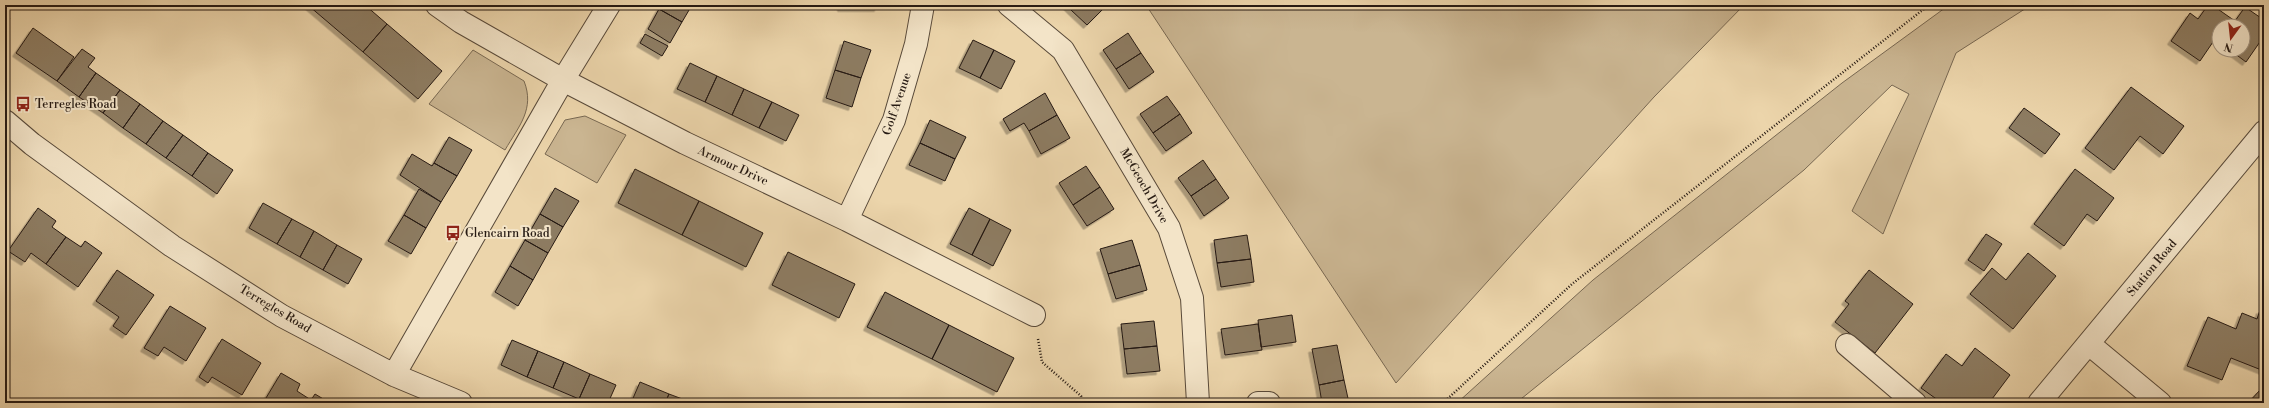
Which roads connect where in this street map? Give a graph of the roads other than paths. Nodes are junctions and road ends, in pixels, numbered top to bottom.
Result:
1 (437, 5) edge
2 (609, 5) edge
3 (923, 5) edge
4 (1009, 5) edge
5 (563, 80) junction
6 (5, 121) edge
7 (2264, 132) edge
8 (847, 220) junction
9 (1034, 315) road end
10 (2089, 344) junction
11 (1847, 345) dead end
12 (394, 375) junction
13 (461, 403) edge
14 (1198, 403) edge
15 (1258, 403) edge
16 (1269, 403) edge
17 (1915, 403) edge
18 (2039, 403) edge
19 (2160, 403) edge

1 - 5 street, Armour Drive
2 - 5 street
3 - 8 street, Golf Avenue
4 - 14 street, McGeoch Drive
5 - 8 street, Armour Drive
5 - 12 street
6 - 12 street, Terregles Road
7 - 10 street, Station Road
8 - 9 street, Armour Drive
10 - 18 street, Station Road
10 - 19 street
11 - 17 street
12 - 13 street, Terregles Road
15 - 16 street

